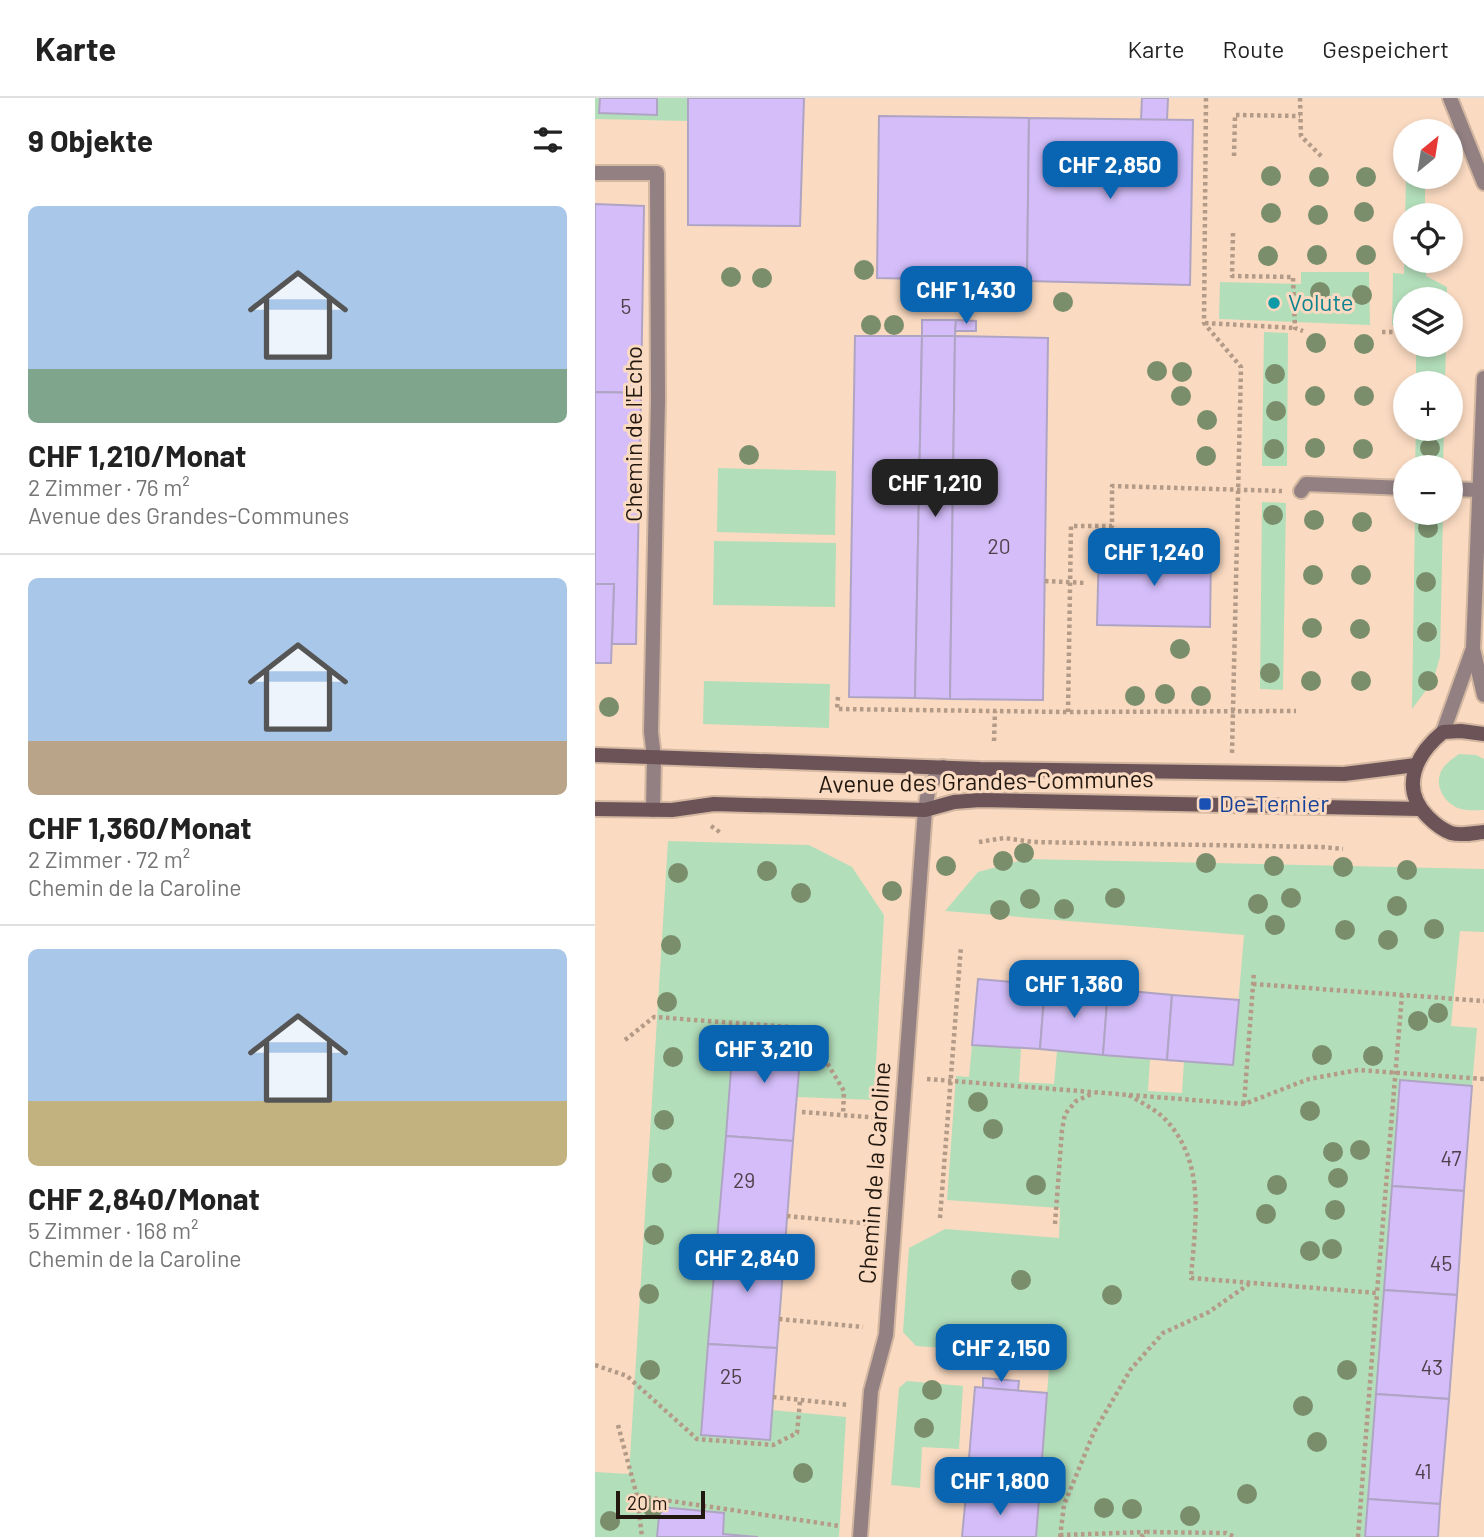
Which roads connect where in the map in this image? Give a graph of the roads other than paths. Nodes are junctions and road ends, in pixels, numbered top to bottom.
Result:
1 (1450, 98) edge
2 (595, 173) edge
3 (1484, 183) edge
4 (1484, 378) edge
5 (1393, 488) edge
6 (1463, 489) edge
7 (1479, 489) junction
8 (1294, 491) road end
9 (1473, 649) junction
10 (1484, 695) edge
11 (1443, 732) junction
12 (1484, 734) edge
13 (595, 755) edge
14 (654, 757) junction
15 (1416, 765) junction
16 (943, 767) junction
17 (595, 809) edge
18 (1420, 809) junction
19 (653, 810) junction
20 (925, 810) junction
21 (1484, 832) edge
22 (860, 1537) edge

1 - 3 street
2 - 14 street, Chemin de l'Echo
4 - 7 street
5 - 8 street
6 - 7 street
7 - 9 street
9 - 10 street
9 - 11 street
11 - 12 street
11 - 15 street
13 - 14 street, Avenue des Grandes-Communes
14 - 16 street, Avenue des Grandes-Communes
14 - 19 street
15 - 16 street, Avenue des Grandes-Communes
15 - 18 street
16 - 20 street, Chemin de la Caroline
17 - 19 street, Avenue des Grandes-Communes
18 - 20 street, Avenue des Grandes-Communes
18 - 21 street
19 - 20 street, Avenue des Grandes-Communes
20 - 22 street, Chemin de la Caroline

